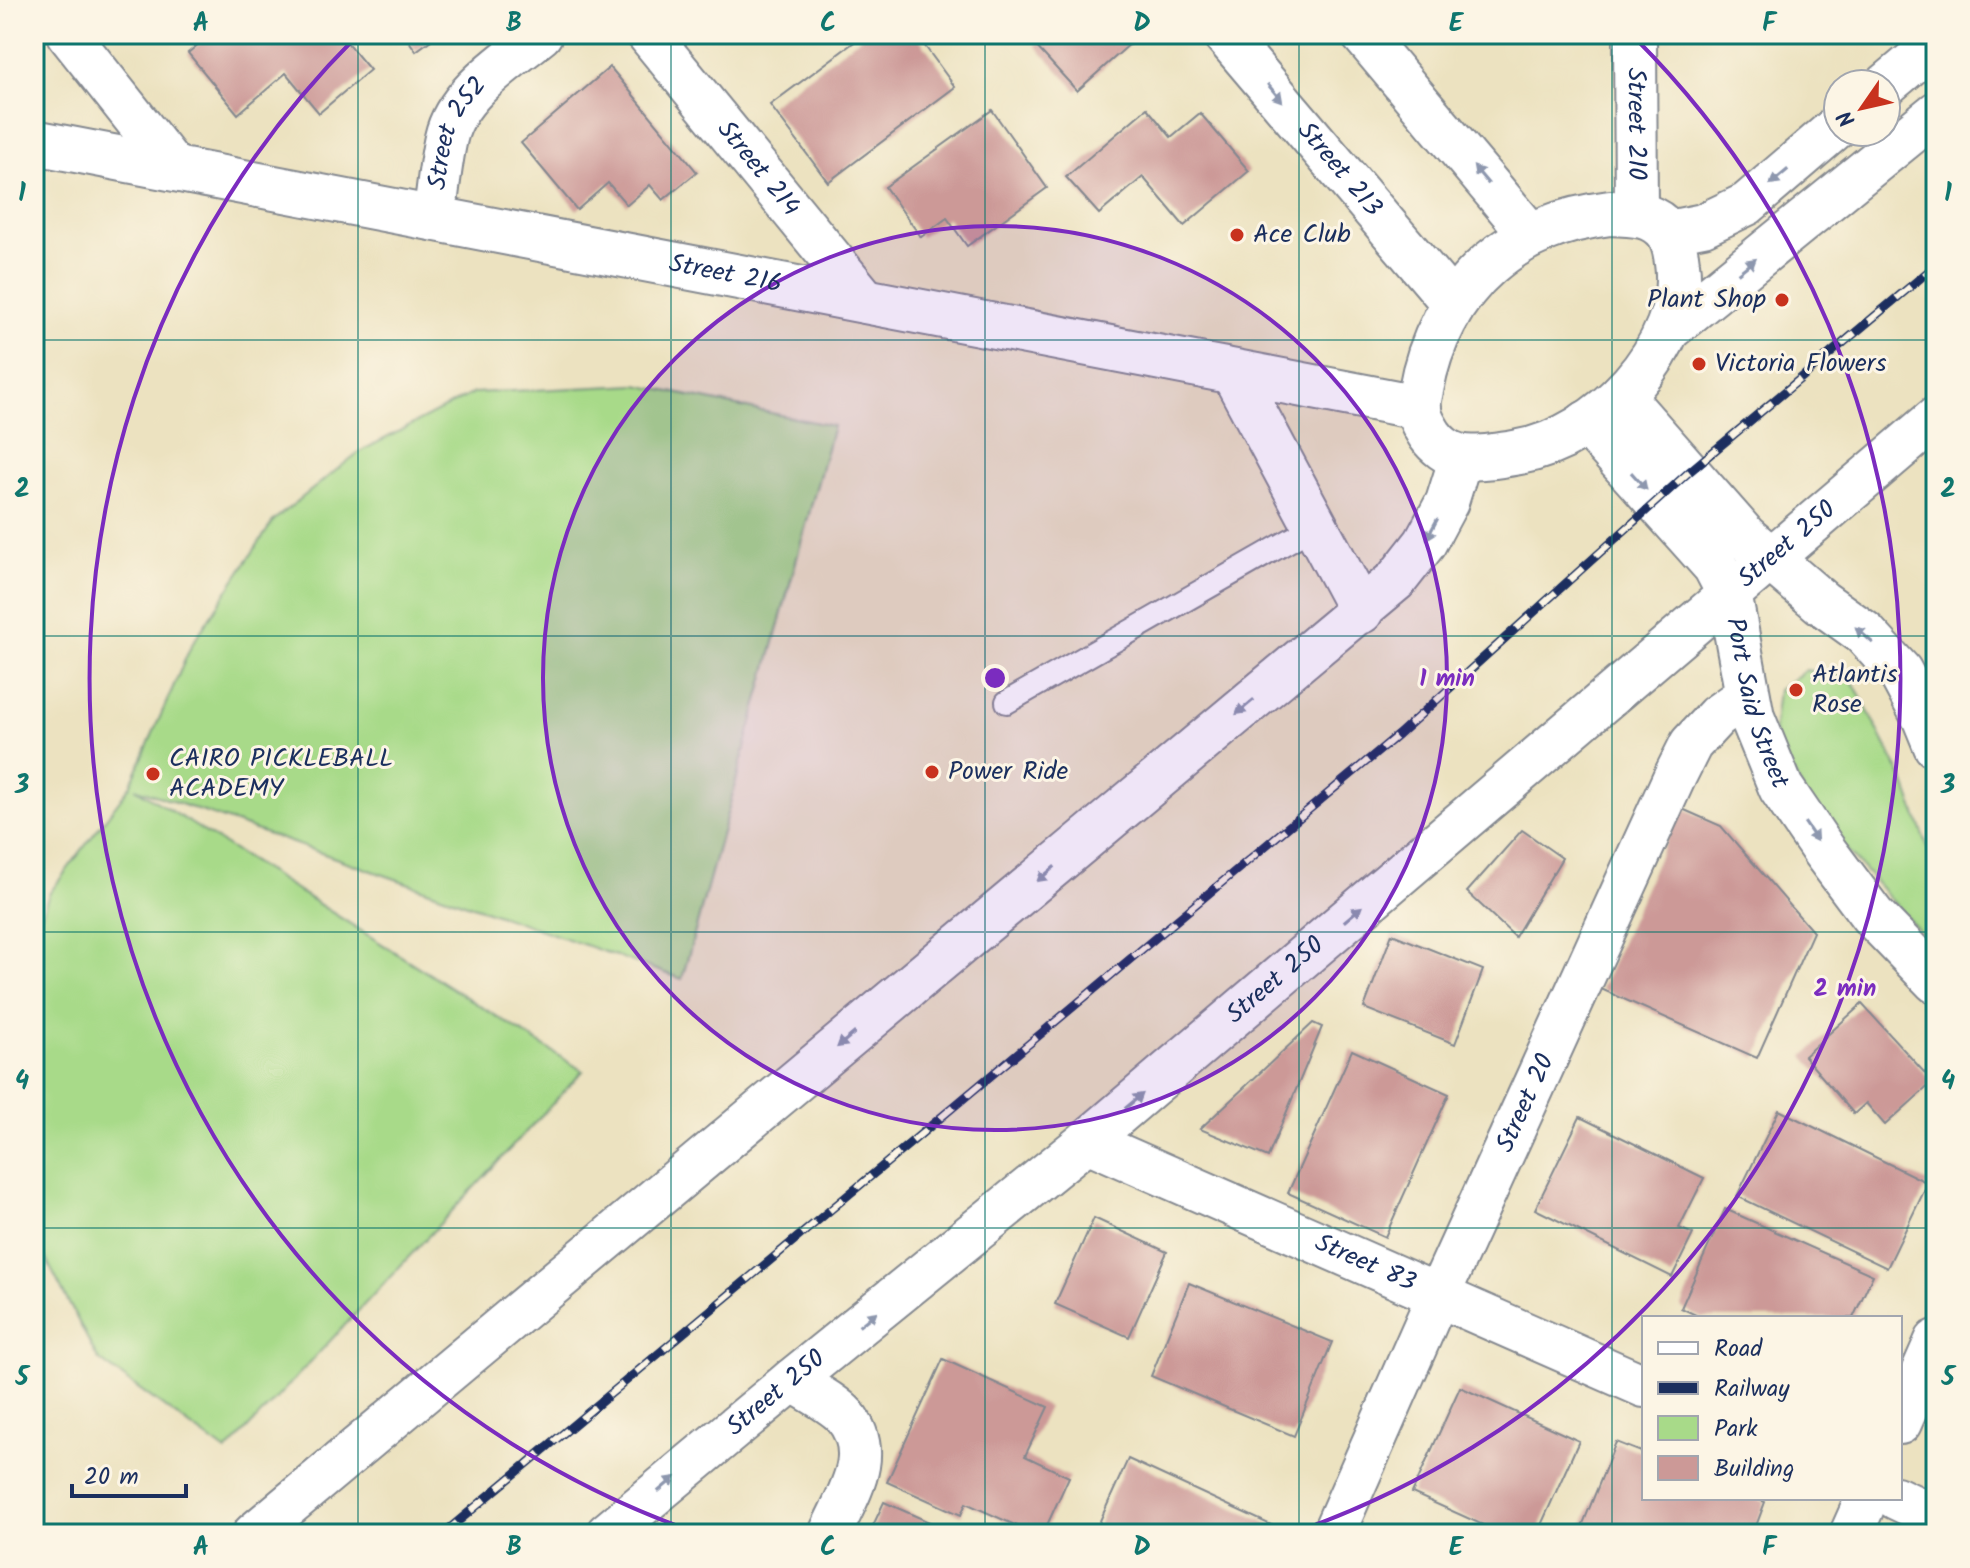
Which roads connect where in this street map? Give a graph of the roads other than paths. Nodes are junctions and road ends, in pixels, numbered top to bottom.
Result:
1 (68, 34) edge
2 (541, 34) edge
3 (648, 34) edge
4 (1224, 34) edge
5 (1362, 34) edge
6 (1635, 34) edge
7 (1936, 43) edge
8 (1902, 72) edge
9 (1936, 113) edge
10 (1822, 140) edge
11 (34, 142) edge
12 (175, 169) junction
13 (434, 219) junction
14 (1652, 223) junction
15 (1531, 235) junction
16 (867, 302) junction
17 (1454, 305) junction
18 (1665, 333) junction
19 (1233, 372) junction
20 (1621, 396) junction
21 (1418, 407) junction
22 (1936, 418) edge
23 (1587, 423) junction
24 (1461, 457) junction
25 (1315, 526) junction
26 (1770, 559) junction
27 (1729, 593) junction
28 (1361, 611) junction
29 (1748, 694) junction
30 (1925, 694) edge
31 (1007, 702) dead end
32 (1936, 746) edge
33 (1936, 981) edge
34 (1087, 1141) junction
35 (1438, 1296) junction
36 (1936, 1341) edge
37 (792, 1380) junction
38 (1642, 1385) edge
39 (1902, 1418) edge
40 (1866, 1500) edge
41 (1900, 1500) edge
42 (1936, 1517) edge
43 (254, 1534) edge
44 (607, 1534) edge
45 (830, 1534) edge
46 (1333, 1534) edge
47 (1851, 1534) edge

1 - 12 street
2 - 13 street, Street 252
3 - 16 street, Street 214
4 -> 17 street, Street 213
15 -> 5 street
6 - 14 street, Street 210
7 - 8 street
18 -> 9 street
10 -> 14 street
11 - 12 main road, Street 216
12 - 13 main road, Street 216
13 - 16 main road, Street 216
14 - 15 main road
14 - 18 main road
15 - 17 main road
16 - 19 main road, Street 216
17 - 21 main road
18 - 20 main road
19 - 21 main road, Street 216
19 - 25 main road
20 - 23 main road
20 - 26 main road
21 - 24 main road
22 - 26 street, Street 250
23 - 24 main road
23 -> 27 main road, Port Said Street
24 -> 28 street
25 - 28 main road
25 - 31 lane
26 - 27 street, Street 250
30 -> 26 main road
27 - 29 main road, Port Said Street
34 -> 27 street, Street 250
28 -> 43 street
29 -> 33 main road, Port Said Street
29 - 35 street, Street 20
30 - 32 main road
34 - 35 street, Street 83
37 -> 34 street, Street 250
35 - 38 street, Street 83
35 - 46 street, Street 20
36 - 39 street
44 -> 37 street, Street 250
37 - 45 street
40 - 47 street
41 - 42 street

